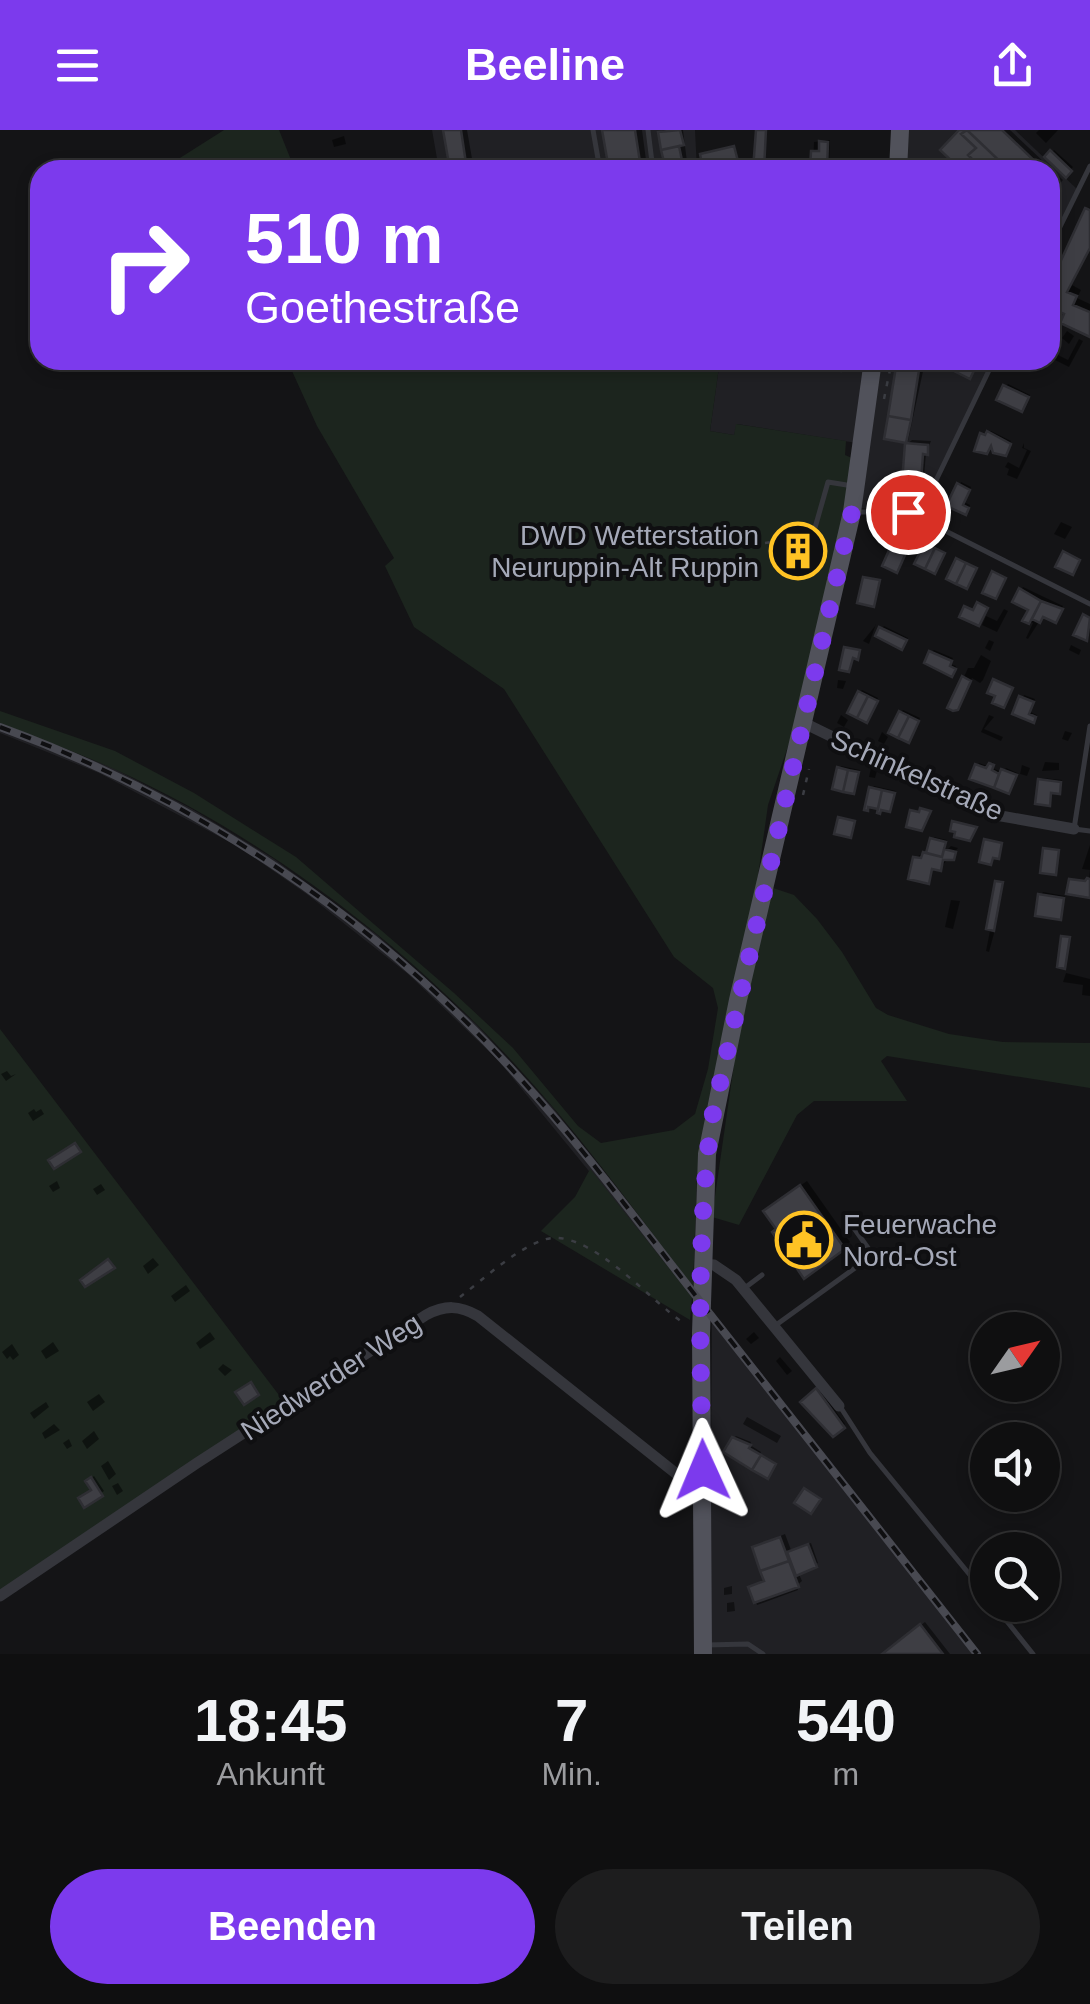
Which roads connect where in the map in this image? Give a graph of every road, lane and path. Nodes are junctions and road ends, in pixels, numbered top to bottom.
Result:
1 (593, 130) edge
2 (648, 130) edge
3 (900, 130) edge
4 (598, 160) edge
5 (652, 160) edge
6 (898, 160) edge
7 (1090, 166) edge
8 (1060, 227) edge
9 (872, 370) edge
10 (879, 370) edge
11 (989, 370) edge
12 (865, 427) junction
13 (856, 486) junction
14 (852, 512) junction
15 (908, 512) junction
16 (765, 543) dead end
17 (804, 555) joint
18 (786, 564) junction
19 (777, 570) dead end
20 (1090, 604) edge
21 (804, 723) junction
22 (1090, 726) edge
23 (810, 760) dead end
24 (800, 800) dead end
25 (1074, 830) junction
26 (1090, 831) edge
27 (851, 1224) dead end
28 (702, 1264) junction
29 (762, 1275) dead end
30 (744, 1289) junction
31 (446, 1307) junction
32 (774, 1326) junction
33 (701, 1334) junction
34 (839, 1406) joint
35 (703, 1496) junction
36 (970, 1575) edge
37 (0, 1596) edge
38 (1007, 1622) edge
39 (703, 1649) edge
40 (763, 1654) edge
41 (1032, 1654) edge

1 - 4 lane
2 - 5 lane
3 - 6 main road
7 - 8 lane
9 - 12 main road
10 - 12 main road
11 - 15 lane
12 - 13 main road
13 - 14 main road
13 - 17 lane
14 - 15 lane
14 - 21 main road
15 - 20 lane
16 - 18 path
17 - 18 path
18 - 19 path
21 - 25 street, Schinkelstraße
21 - 28 main road
22 - 25 lane
23 - 24 path
25 - 26 lane, Schinkelstraße
27 - 32 lane
28 - 30 street
28 - 33 main road
29 - 30 lane
30 - 32 street
31 - 33 path
31 - 35 street, Niedwerder Weg
31 - 37 street, Niedwerder Weg
32 - 34 street
33 - 35 main road
34 - 36 lane
35 - 39 main road
38 - 41 lane
39 - 40 lane

